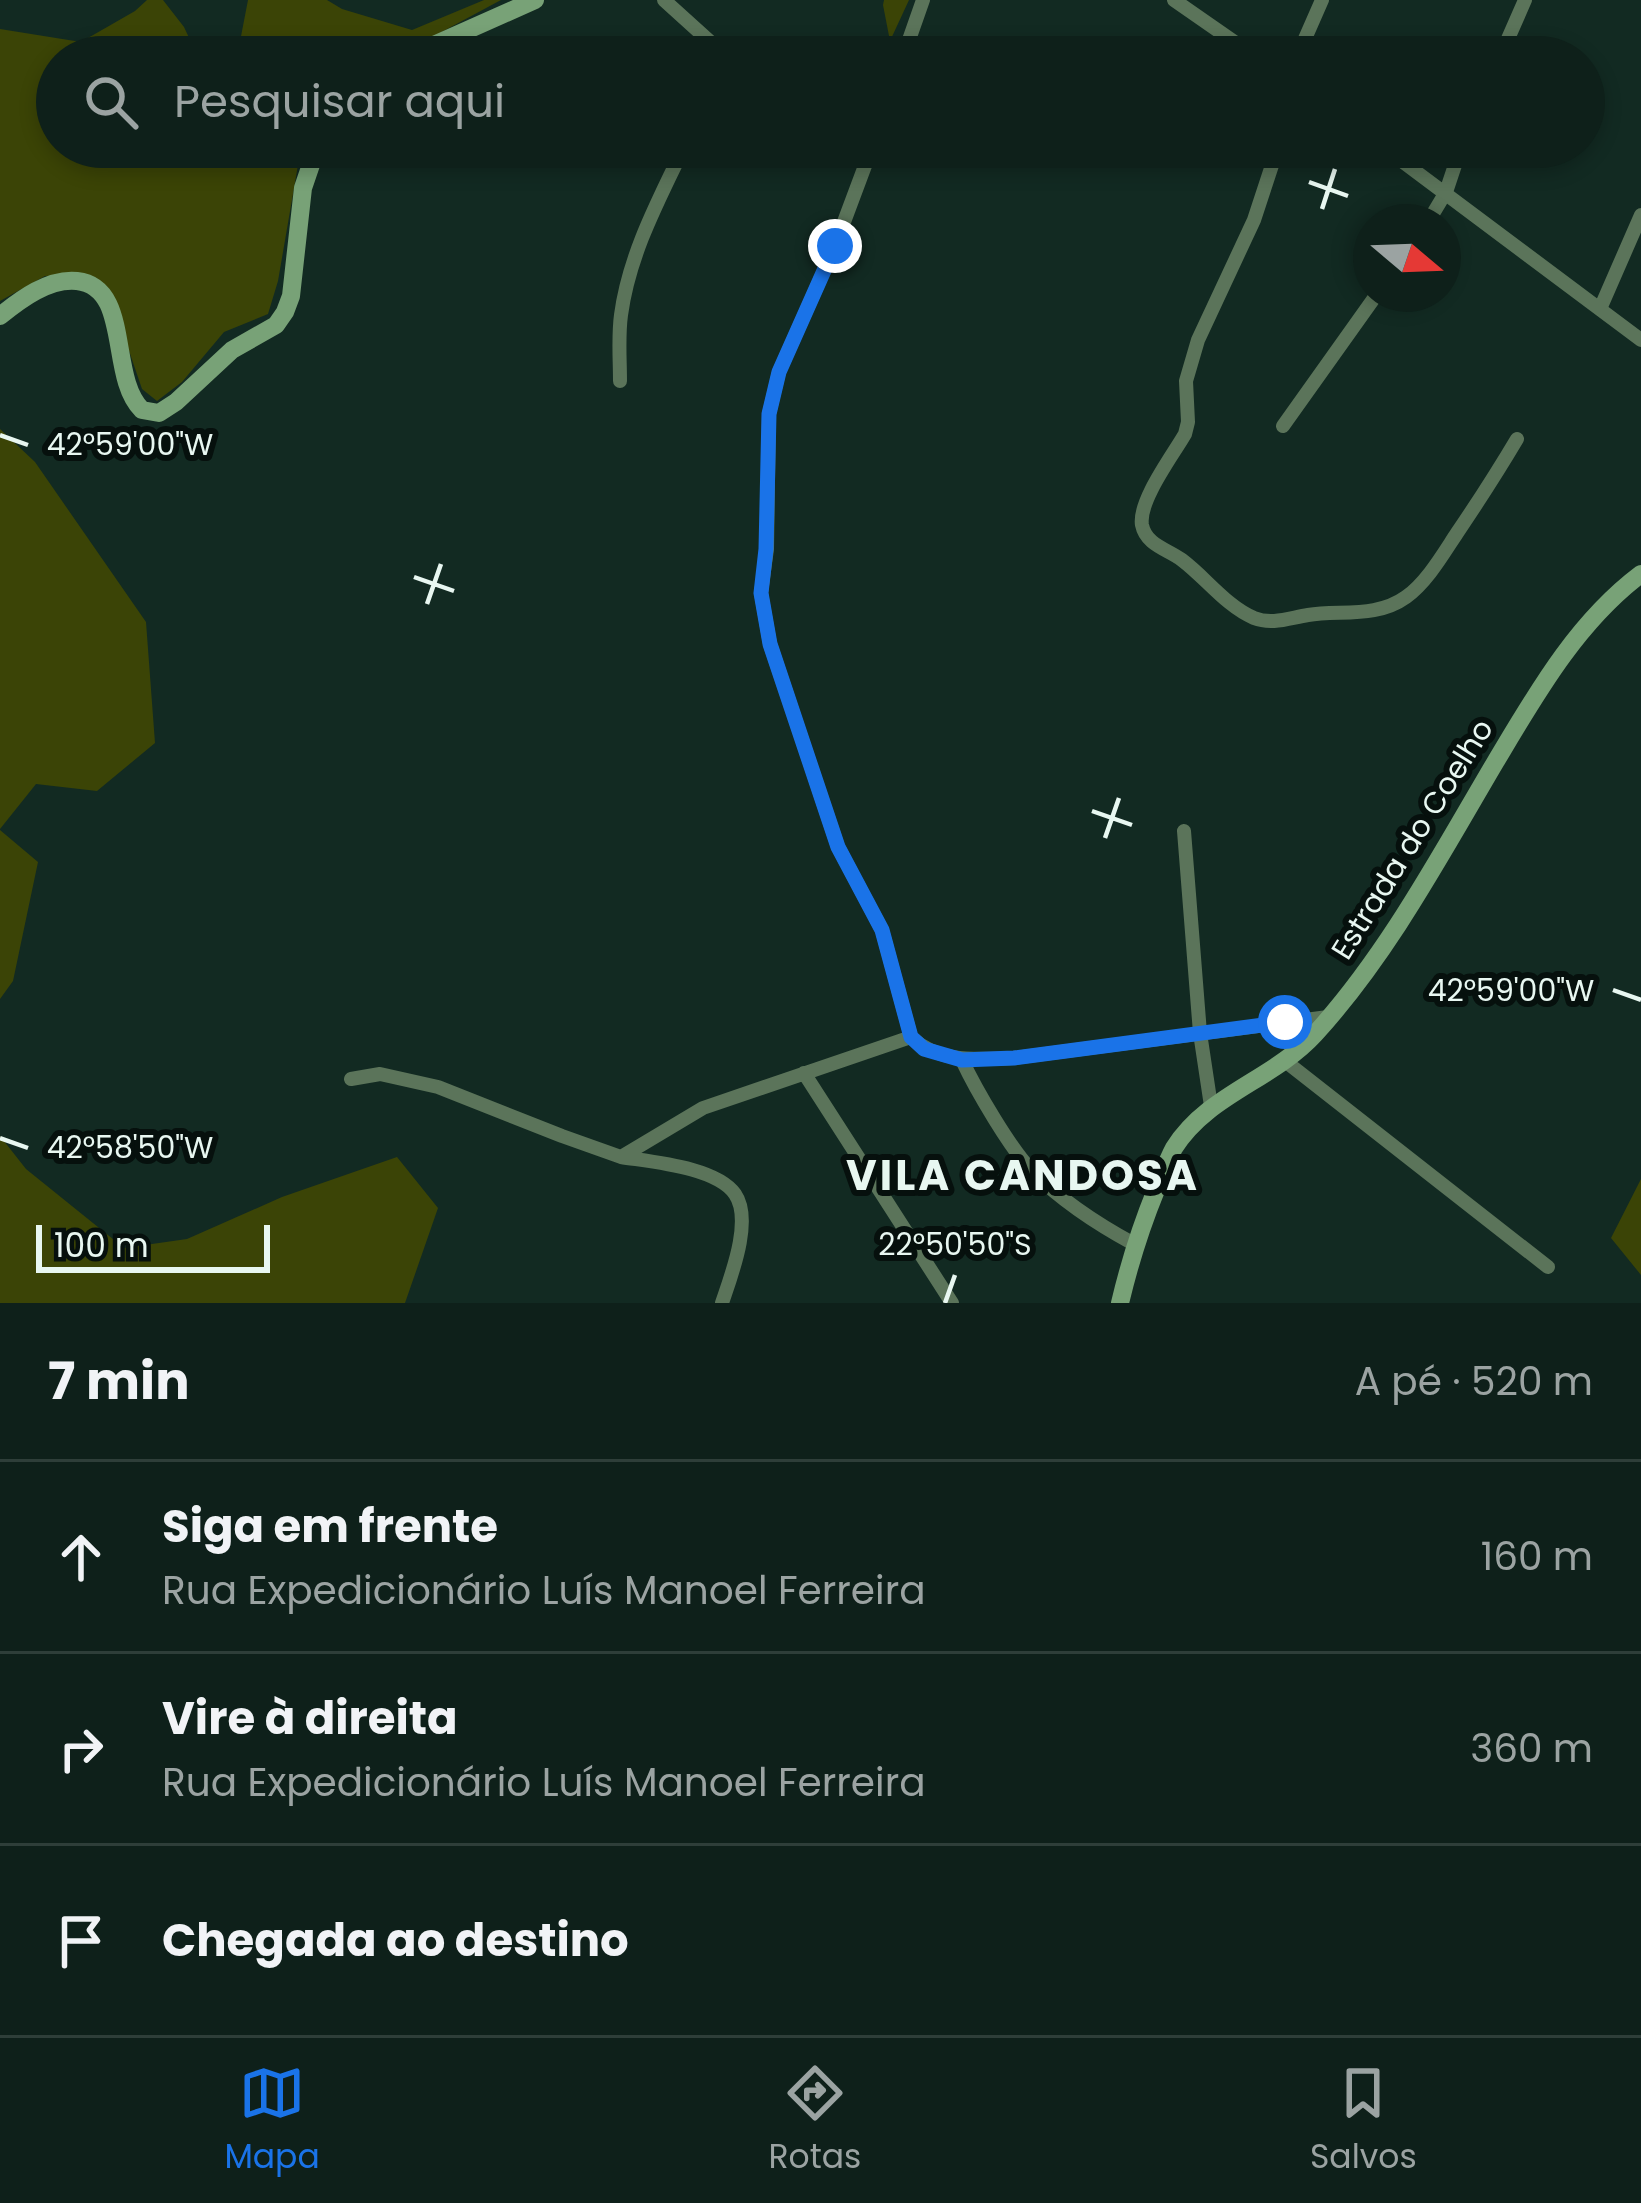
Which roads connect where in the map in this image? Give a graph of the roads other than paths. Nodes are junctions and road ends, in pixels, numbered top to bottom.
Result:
1 (535, 0) edge
2 (664, 0) edge
3 (923, 0) edge
4 (1174, 0) edge
5 (1322, 0) edge
6 (1525, 0) edge
7 (454, 36) edge
8 (699, 36) edge
9 (910, 36) edge
10 (1226, 36) edge
11 (1306, 36) edge
12 (1509, 36) edge
13 (310, 168) edge
14 (674, 168) edge
15 (864, 168) edge
16 (1271, 168) edge
17 (1412, 168) edge
18 (1454, 168) edge
19 (1446, 192) junction
20 (1439, 204) edge
21 (1641, 215) edge
22 (1600, 308) junction
23 (1364, 312) edge
24 (0, 316) edge
25 (1641, 340) edge
26 (620, 381) dead end
27 (1283, 426) dead end
28 (1517, 440) dead end
29 (1641, 574) edge
30 (1184, 831) dead end
31 (1328, 1017) junction
32 (1199, 1033) junction
33 (911, 1037) junction
34 (962, 1060) junction
35 (1285, 1060) junction
36 (804, 1073) junction
37 (351, 1079) dead end
38 (1211, 1106) junction
39 (621, 1157) junction
40 (1134, 1244) junction
41 (1548, 1268) dead end
42 (722, 1303) edge
43 (952, 1303) edge
44 (1120, 1303) edge

1 - 7 street
2 - 8 street
3 - 9 street
4 - 10 street
5 - 11 street
6 - 12 street
13 - 24 street
14 - 26 street
15 - 33 street
16 - 28 street
17 - 19 street
18 - 19 street
19 - 20 street
19 - 22 street
21 - 22 street
22 - 25 street
23 - 27 street
29 - 31 street, Estrada do Coelho
30 - 32 street
31 - 32 street
31 - 35 street, Estrada do Coelho
32 - 34 street
32 - 38 street
33 - 34 street
33 - 36 street
34 - 40 street
35 - 38 street, Estrada do Coelho
35 - 41 street
36 - 39 street
36 - 43 street
37 - 39 street
38 - 40 street, Estrada do Coelho
39 - 42 street
40 - 44 street, Estrada do Coelho

